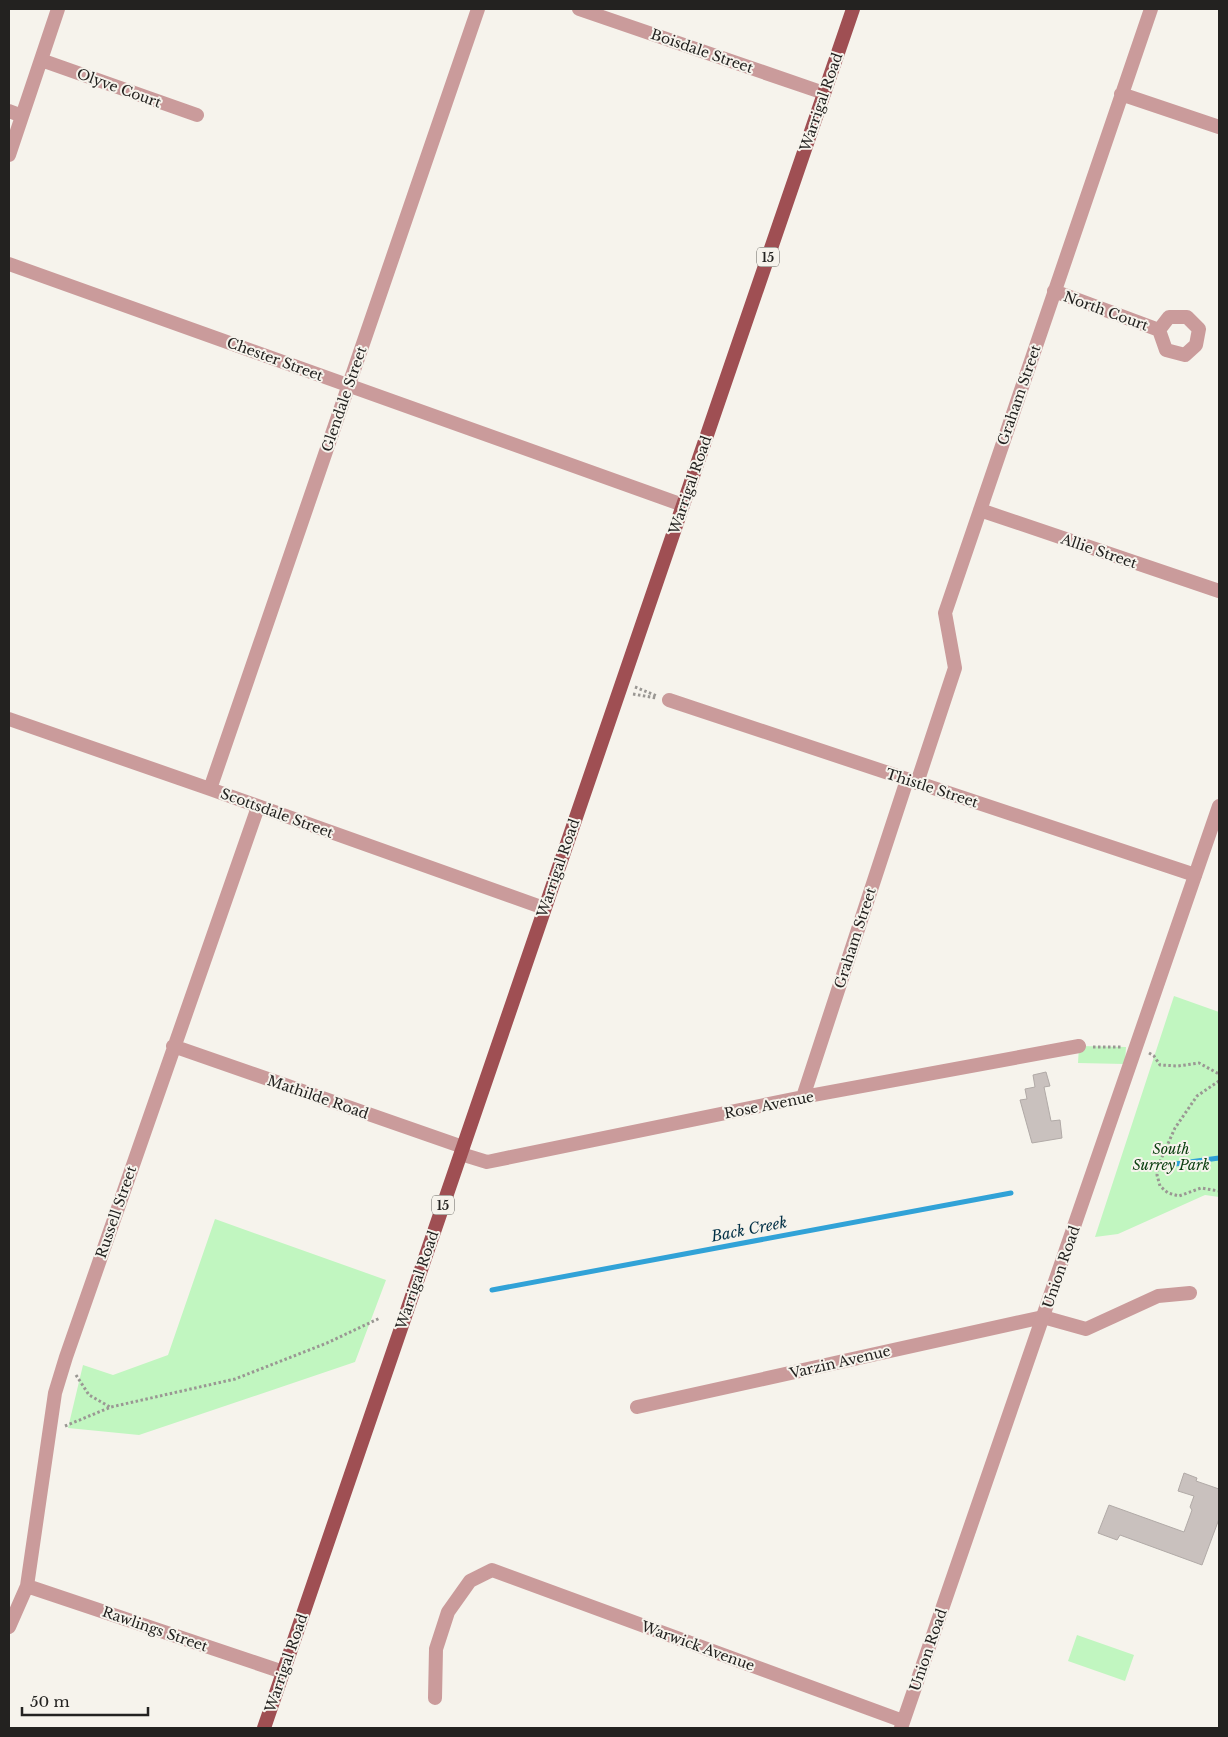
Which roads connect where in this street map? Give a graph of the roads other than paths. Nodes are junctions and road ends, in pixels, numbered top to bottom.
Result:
1 (58, 9) edge
2 (478, 9) edge
3 (579, 9) edge
4 (853, 9) edge
5 (1151, 9) edge
6 (41, 60) junction
7 (824, 93) junction
8 (1121, 94) junction
9 (15, 114) edge
10 (197, 115) dead end
11 (1219, 127) edge
12 (9, 155) edge
13 (9, 264) edge
14 (1054, 291) junction
15 (1159, 330) dead end
16 (349, 386) junction
17 (683, 505) junction
18 (980, 510) junction
19 (1219, 591) edge
20 (669, 700) road end
21 (9, 719) edge
22 (912, 782) junction
23 (210, 789) junction
24 (258, 806) junction
25 (1219, 806) edge
26 (1195, 875) junction
27 (544, 908) junction
28 (173, 1046) junction
29 (1079, 1046) road end
30 (803, 1097) junction
31 (462, 1150) junction
32 (1190, 1293) dead end
33 (1044, 1317) junction
34 (637, 1407) dead end
35 (27, 1586) junction
36 (9, 1626) edge
37 (284, 1672) junction
38 (436, 1698) dead end
39 (902, 1725) edge
40 (264, 1728) edge

1 - 6 street
2 - 16 street, Glendale Street
3 - 7 street, Boisdale Street
4 - 7 main road, Warrigal Road / 15
5 - 8 street, Graham Street
6 - 9 street
6 - 10 street, Olyve Court
7 - 17 main road, Warrigal Road / 15
8 - 11 street
8 - 14 street, Graham Street
9 - 12 street
13 - 16 street, Chester Street
14 - 15 street, North Court
14 - 18 street, Graham Street
16 - 17 street, Chester Street
16 - 23 street, Glendale Street
17 - 27 main road, Warrigal Road / 15
18 - 19 street, Allie Street
18 - 22 street, Graham Street
20 - 22 street, Thistle Street
21 - 23 street, Scottsdale Street
22 - 26 street, Thistle Street
22 - 30 street, Graham Street
23 - 24 street, Scottsdale Street
24 - 27 street, Scottsdale Street
24 - 28 street, Russell Street
25 - 26 street, Union Road
26 - 33 street, Union Road
27 - 31 main road, Warrigal Road / 15
28 - 31 street, Mathilde Road
28 - 35 street, Russell Street
29 - 30 street, Rose Avenue
30 - 31 street, Rose Avenue
31 - 37 main road, Warrigal Road / 15
32 - 33 street
33 - 34 street, Varzin Avenue
33 - 39 street, Union Road
35 - 36 street, Russell Street
35 - 37 street, Rawlings Street
37 - 40 main road, Warrigal Road / 15
38 - 39 street, Warwick Avenue

